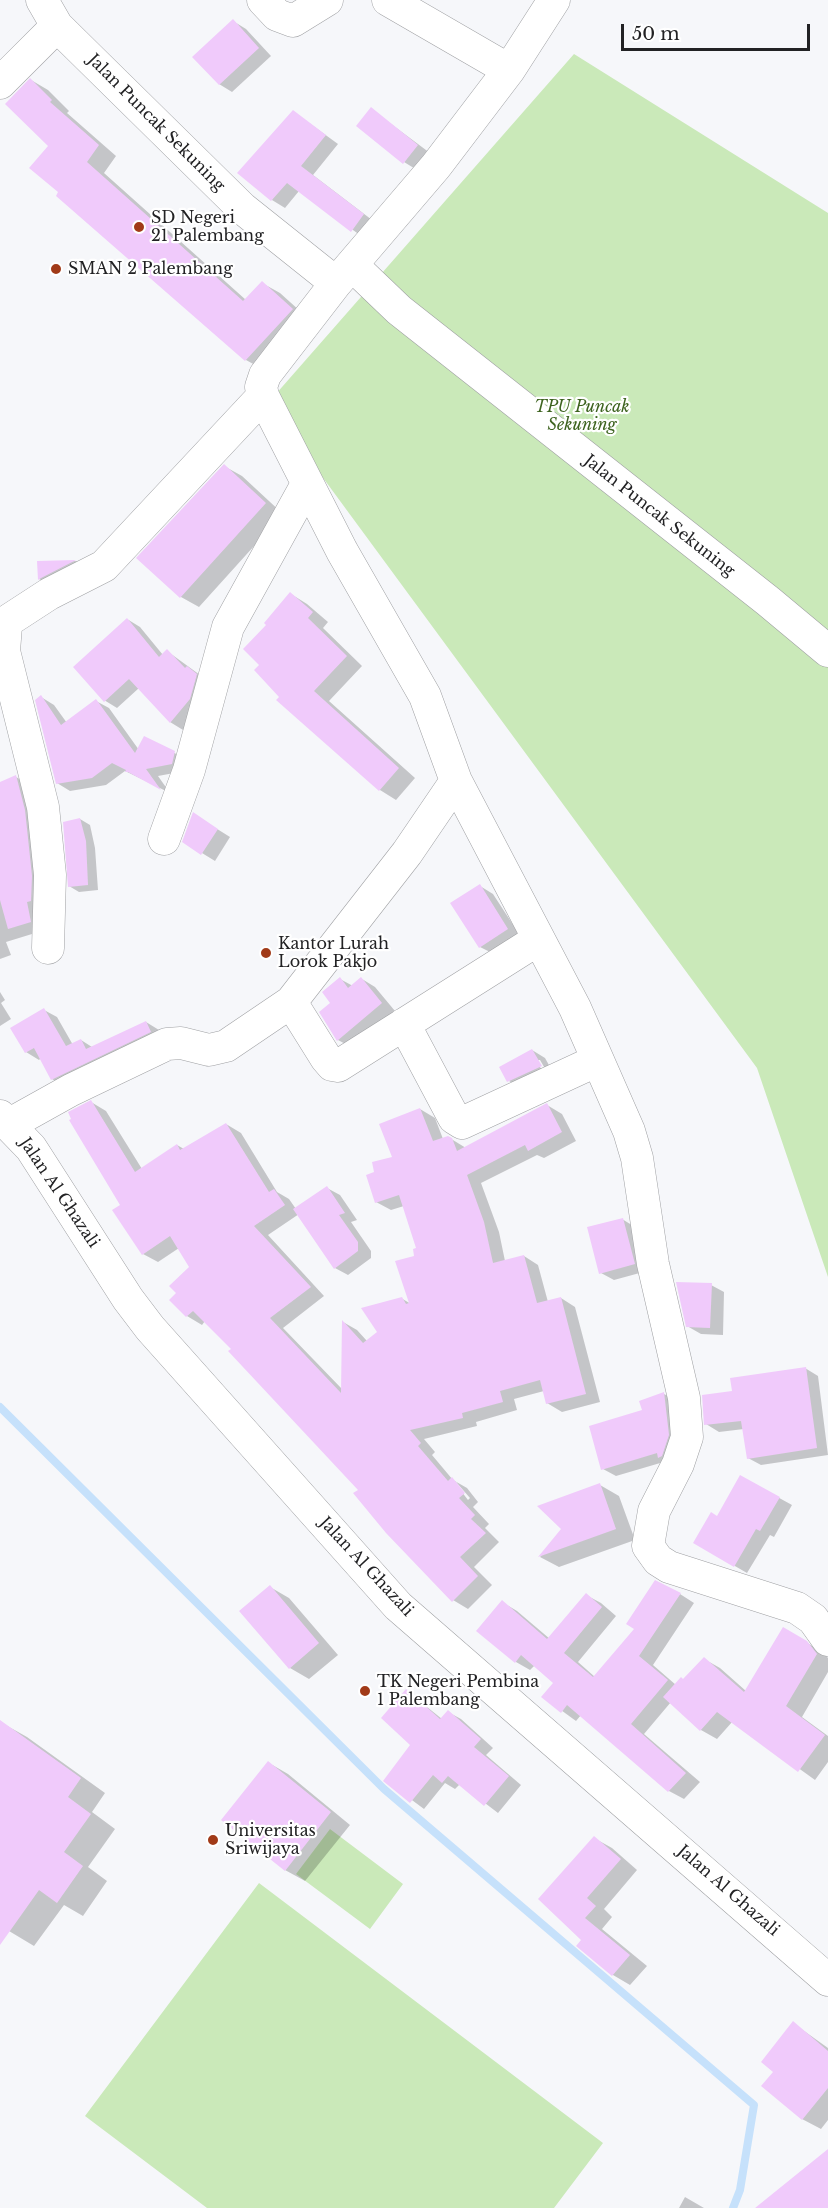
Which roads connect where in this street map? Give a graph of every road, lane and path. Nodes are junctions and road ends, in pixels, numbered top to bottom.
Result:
1 (263, 0) edge
2 (327, 0) edge
3 (388, 0) edge
4 (554, 0) edge
5 (50, 13) edge
6 (509, 70) junction
7 (0, 83) edge
8 (344, 274) junction
9 (264, 385) junction
10 (307, 484) junction
11 (828, 651) edge
12 (8, 708) edge
13 (456, 781) junction
14 (164, 839) dead end
15 (539, 939) junction
16 (48, 948) dead end
17 (291, 1002) junction
18 (404, 1024) junction
19 (596, 1061) junction
20 (5, 1120) edge
21 (828, 1640) edge
22 (828, 1980) edge

1 - 2 street
3 - 6 street
4 - 6 street
5 - 7 street
5 - 8 street, Jalan Puncak Sekuning
6 - 8 street
8 - 9 street
8 - 11 street, Jalan Puncak Sekuning
9 - 10 street
9 - 12 street
10 - 13 street
10 - 14 street
12 - 16 street
13 - 15 street
13 - 17 street
15 - 18 street
15 - 19 street
17 - 18 street
17 - 20 street
18 - 19 street
19 - 21 street
20 - 22 street, Jalan Al Ghazali

